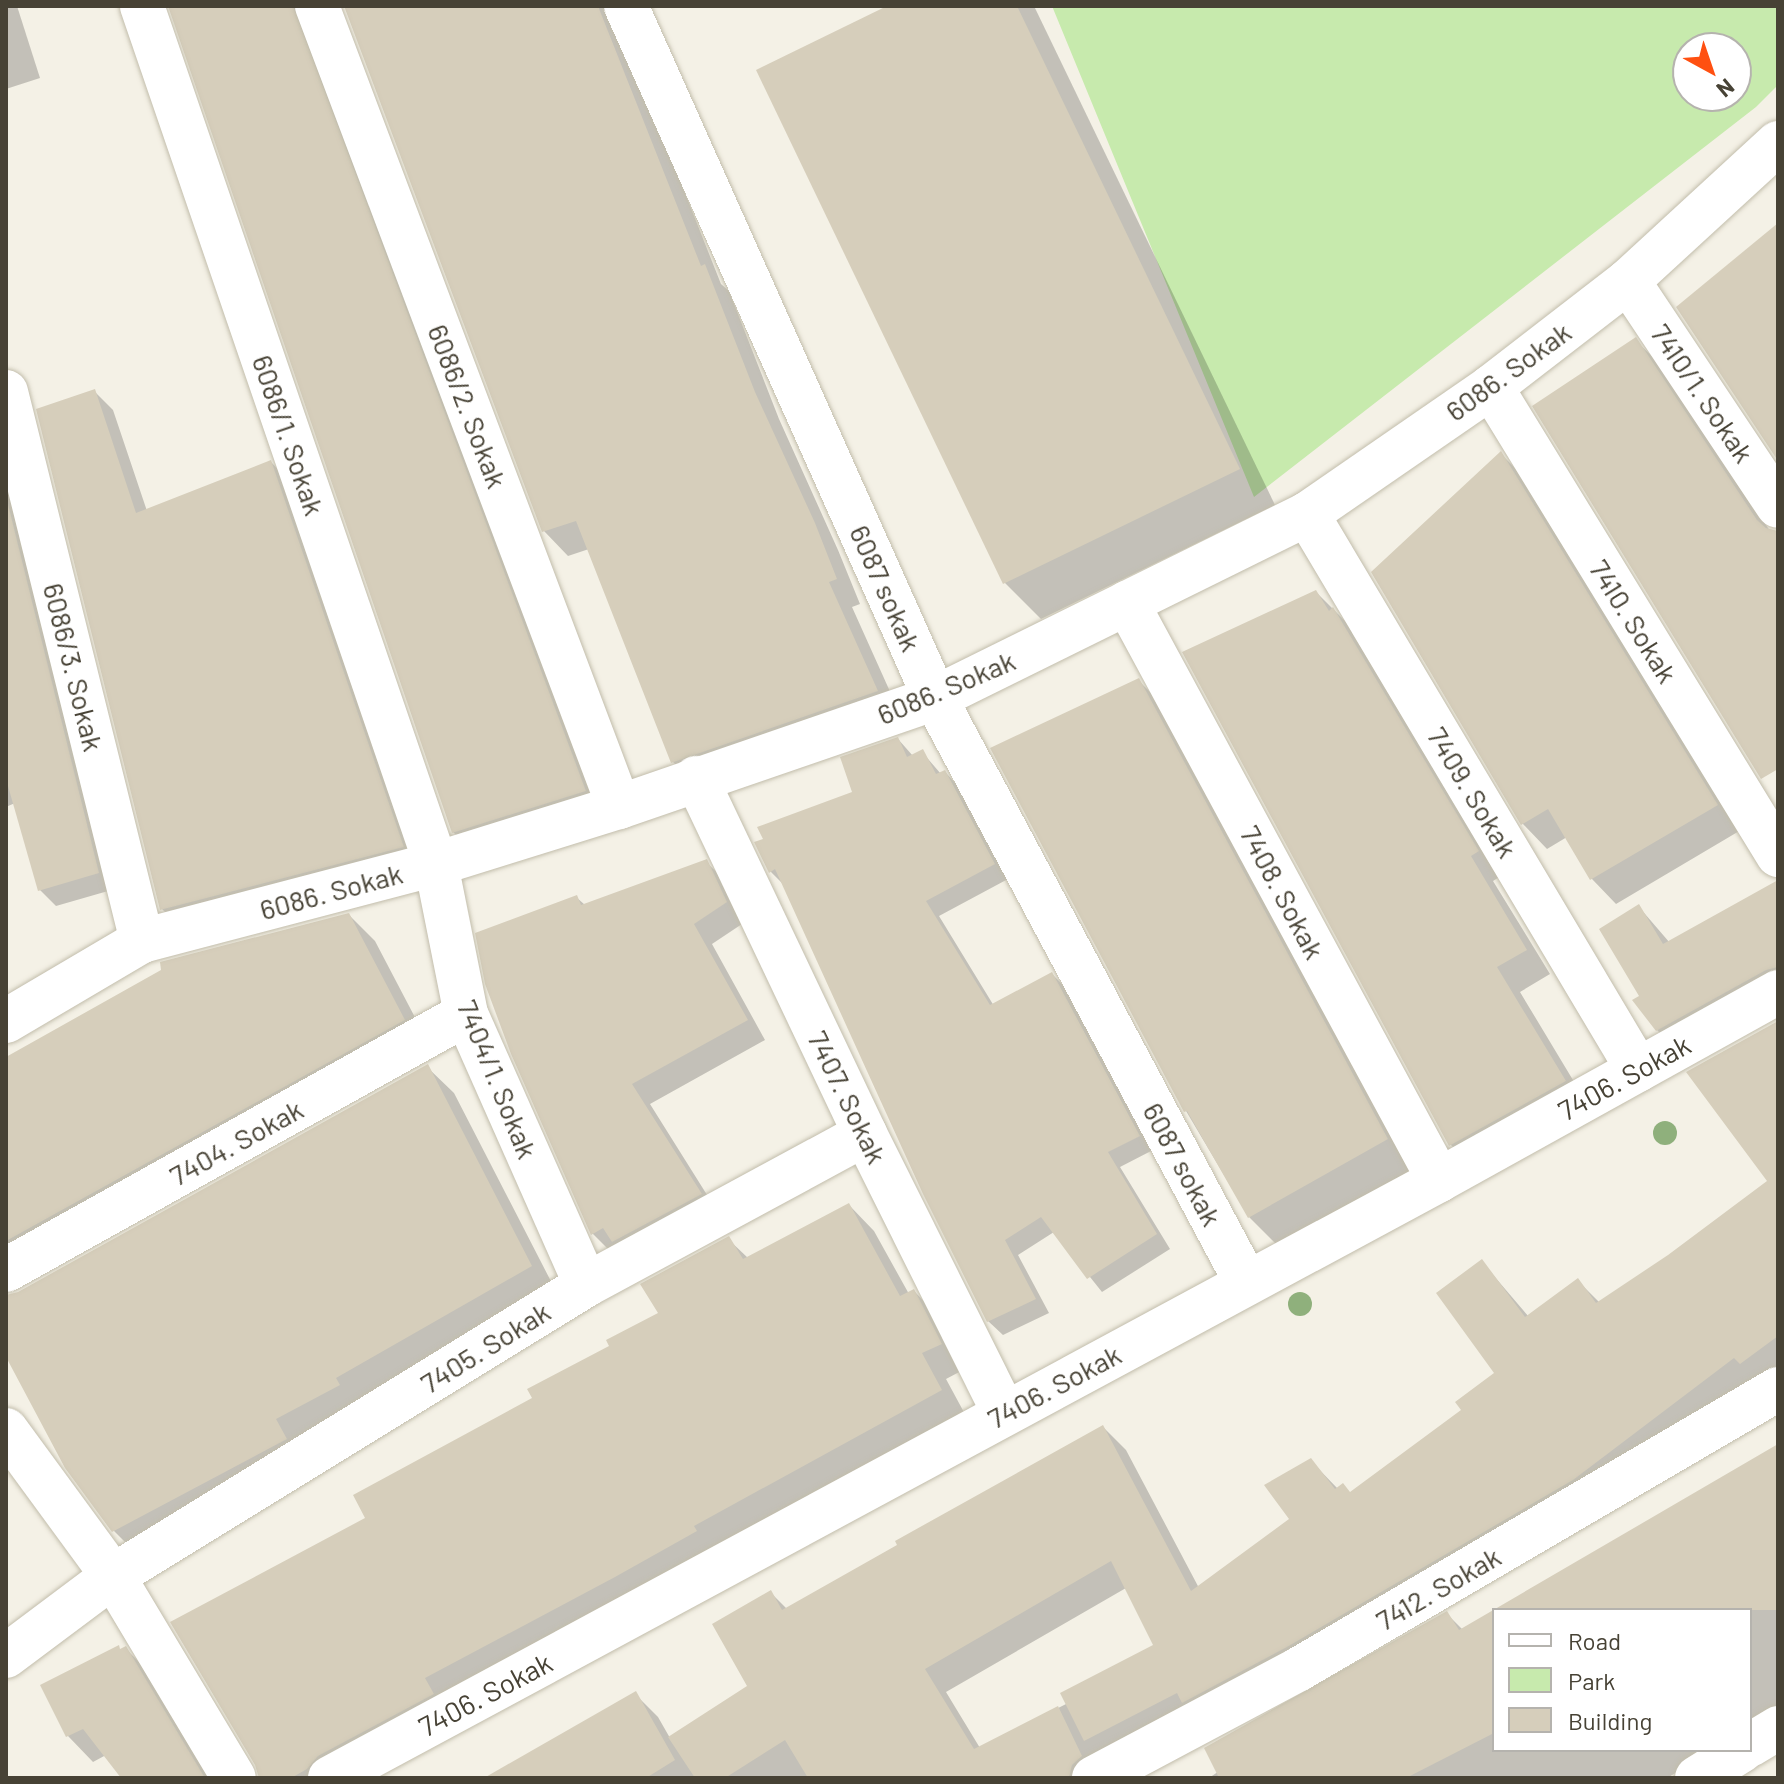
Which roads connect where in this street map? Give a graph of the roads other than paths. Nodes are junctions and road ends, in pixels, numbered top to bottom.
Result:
1 (142, 6) edge
2 (317, 6) edge
3 (626, 6) edge
4 (1778, 143) edge
5 (1628, 281) junction
6 (1491, 387) junction
7 (6, 392) edge
8 (1778, 506) edge
9 (1307, 514) junction
10 (1127, 603) junction
11 (935, 698) junction
12 (696, 778) junction
13 (619, 807) junction
14 (1778, 855) edge
15 (436, 864) junction
16 (142, 941) junction
17 (1778, 992) edge
18 (466, 1014) junction
19 (6, 1021) edge
20 (1638, 1070) junction
21 (865, 1134) junction
22 (1439, 1180) junction
23 (6, 1270) edge
24 (1246, 1282) junction
25 (586, 1285) junction
26 (1778, 1389) edge
27 (1004, 1413) junction
28 (6, 1430) edge
29 (113, 1576) junction
30 (6, 1656) edge
31 (1778, 1728) edge
32 (1752, 1744) edge
33 (1739, 1752) edge
34 (234, 1778) edge
35 (330, 1778) edge
36 (1094, 1778) edge
37 (1697, 1778) edge

1 - 15 street, 6086/1. Sokak
2 - 13 street, 6086/2. Sokak
3 - 11 street, 6087 sokak
4 - 5 street, 6086. Sokak
5 - 6 street, 6086. Sokak
5 - 8 street, 7410/1. Sokak
6 - 9 street, 6086. Sokak
6 - 14 street, 7410. Sokak
7 - 16 street, 6086/3. Sokak
9 - 10 street, 6086. Sokak
9 - 20 street, 7409. Sokak
10 - 11 street, 6086. Sokak
10 - 22 street, 7408. Sokak
11 - 12 street, 6086. Sokak
11 - 24 street, 6087 sokak
12 - 13 street, 6086. Sokak
12 - 21 street, 7407. Sokak
13 - 15 street, 6086. Sokak
15 - 16 street, 6086. Sokak
15 - 18 street, 7404/1. Sokak
16 - 19 street, 6086. Sokak
17 - 20 street, 7406. Sokak
18 - 23 street, 7404. Sokak
18 - 25 street, 7404/1. Sokak
20 - 22 street, 7406. Sokak
21 - 25 street, 7405. Sokak
21 - 27 street, 7407. Sokak
22 - 24 street, 7406. Sokak
24 - 27 street, 7406. Sokak
25 - 29 street, 7405. Sokak
26 - 36 street, 7412. Sokak
27 - 35 street, 7406. Sokak
28 - 29 street
29 - 30 street, 7405. Sokak
29 - 34 street
31 - 32 street
33 - 37 street

